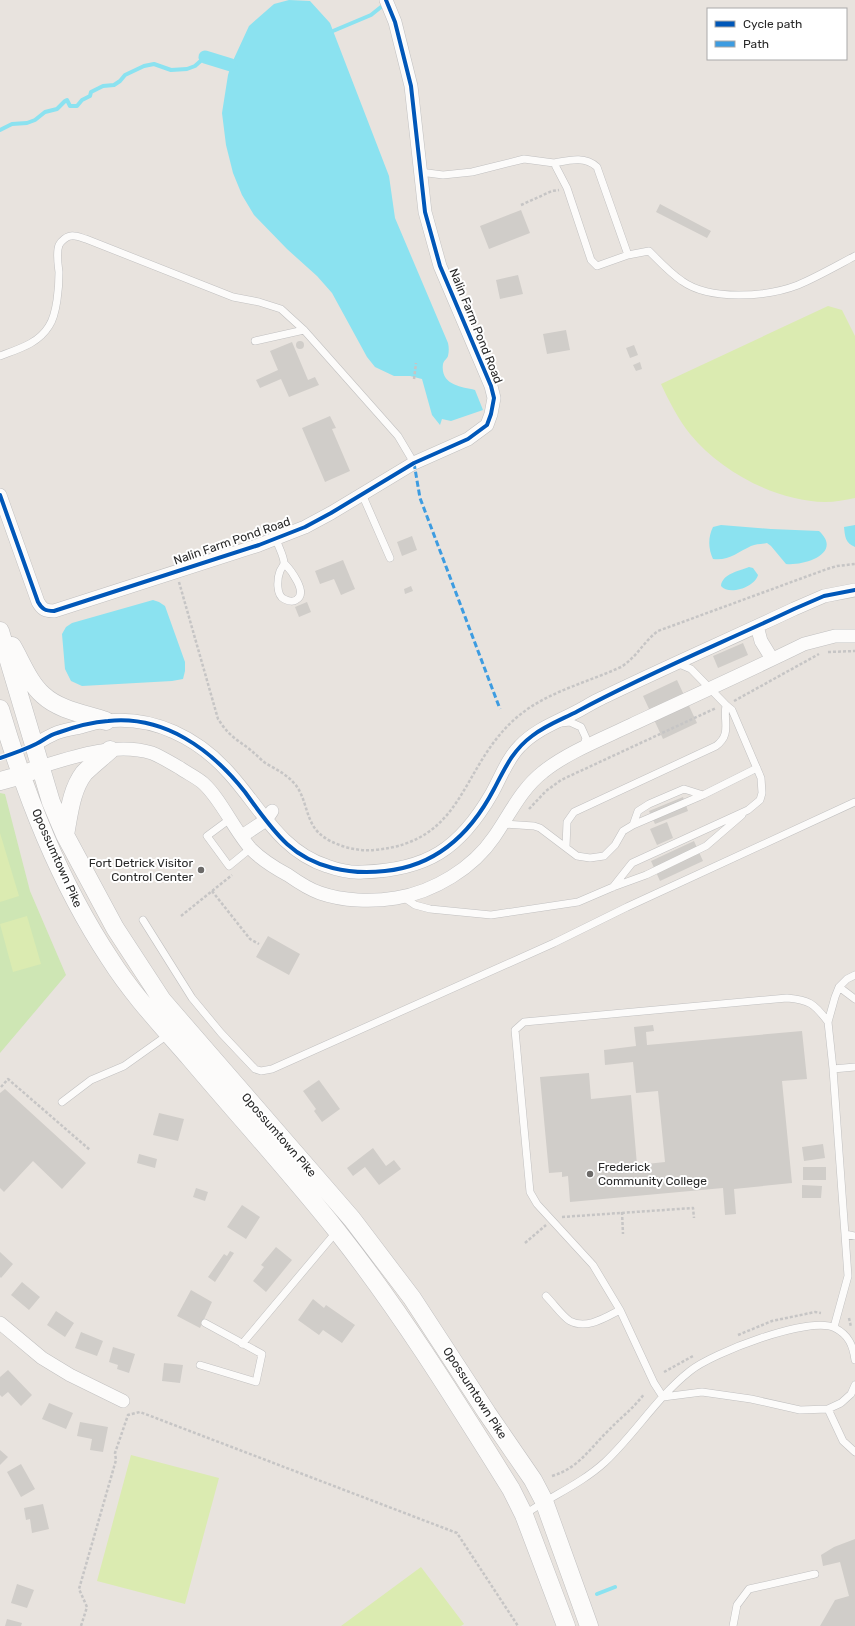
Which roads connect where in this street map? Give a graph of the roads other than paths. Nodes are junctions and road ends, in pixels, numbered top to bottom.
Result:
1 (386, 0) edge
2 (554, 163) junction
3 (420, 172) junction
4 (628, 255) junction
5 (855, 256) edge
6 (304, 330) junction
7 (255, 341) dead end
8 (0, 356) edge
9 (414, 463) junction
10 (362, 494) junction
11 (0, 495) edge
12 (276, 539) junction
13 (390, 558) dead end
14 (284, 563) junction
15 (855, 590) edge
16 (0, 625) edge
17 (757, 626) junction
18 (0, 631) edge
19 (855, 636) edge
20 (772, 659) junction
21 (677, 663) junction
22 (710, 688) junction
23 (726, 705) junction
24 (0, 709) edge
25 (106, 721) junction
26 (552, 724) junction
27 (34, 745) junction
28 (583, 748) junction
29 (110, 750) junction
30 (7, 755) edge
31 (40, 767) junction
32 (757, 768) junction
33 (22, 775) junction
34 (0, 781) edge
35 (703, 795) junction
36 (855, 802) edge
37 (748, 810) junction
38 (269, 816) junction
39 (230, 819) junction
40 (503, 824) junction
41 (632, 825) junction
42 (64, 835) junction
43 (242, 836) junction
44 (566, 847) junction
45 (251, 848) junction
46 (613, 887) junction
47 (402, 896) junction
48 (143, 920) dead end
49 (855, 975) edge
50 (839, 987) junction
51 (855, 999) edge
52 (828, 1022) junction
53 (169, 1034) junction
54 (855, 1067) edge
55 (833, 1069) junction
56 (62, 1102) dead end
57 (337, 1231) junction
58 (845, 1234) junction
59 (855, 1236) edge
60 (546, 1296) dead end
61 (620, 1310) junction
62 (0, 1323) edge
63 (205, 1323) dead end
64 (834, 1327) junction
65 (242, 1344) junction
66 (855, 1360) edge
67 (200, 1365) dead end
68 (855, 1385) edge
69 (663, 1397) junction
70 (123, 1401) dead end
71 (828, 1409) junction
72 (855, 1452) edge
73 (544, 1501) junction
74 (524, 1515) junction
75 (815, 1574) dead end
76 (566, 1626) edge
77 (589, 1626) edge
78 (733, 1626) edge

1 - 3 street, Nalin Farm Pond Road
2 - 3 lane
2 - 4 lane
2 - 4 lane
3 - 9 street, Nalin Farm Pond Road
4 - 5 lane
6 - 7 lane
6 - 8 lane
6 - 9 lane
9 - 10 street, Nalin Farm Pond Road
10 - 12 street, Nalin Farm Pond Road
10 - 13 lane
11 - 12 street, Nalin Farm Pond Road
12 - 14 lane
14 - 14 lane
15 - 17 street
16 - 25 main road
17 - 20 street
17 - 21 street
18 - 27 main road, Opossumtown Pike
19 - 20 street
20 - 22 street
21 - 22 lane
21 - 26 street
22 - 23 lane
22 - 28 street
23 - 32 lane
23 - 44 lane
24 - 30 main road, Opossumtown Pike
25 - 27 street
25 - 38 street
26 - 28 lane
26 - 38 street
27 - 30 main road
27 - 31 main road, Opossumtown Pike
28 - 40 street
29 - 31 street
29 - 39 street
29 - 42 main road
30 - 33 main road, Opossumtown Pike
31 - 33 main road
31 - 42 main road, Opossumtown Pike
32 - 35 lane
32 - 37 lane
33 - 34 main road
33 - 53 main road, Opossumtown Pike
35 - 41 lane
35 - 41 lane
36 - 48 lane
37 - 46 lane
37 - 46 lane
38 - 43 street
39 - 43 street
39 - 45 lane
40 - 44 lane
40 - 47 street
41 - 44 lane
42 - 73 main road, Opossumtown Pike
43 - 45 street
45 - 47 street
46 - 47 lane
49 - 50 lane
50 - 51 lane
50 - 52 lane
52 - 55 lane
52 - 61 lane
53 - 56 lane
53 - 57 main road, Opossumtown Pike
54 - 55 lane
55 - 58 lane
57 - 65 lane
57 - 74 main road, Opossumtown Pike
58 - 59 lane
58 - 64 lane
60 - 61 lane
61 - 69 lane
62 - 70 street
63 - 65 lane
64 - 66 lane
64 - 69 lane
65 - 67 lane
68 - 71 lane
69 - 71 lane
69 - 73 lane
71 - 72 lane
73 - 74 lane
73 - 77 main road, Opossumtown Pike
74 - 76 main road, Opossumtown Pike
75 - 78 lane

